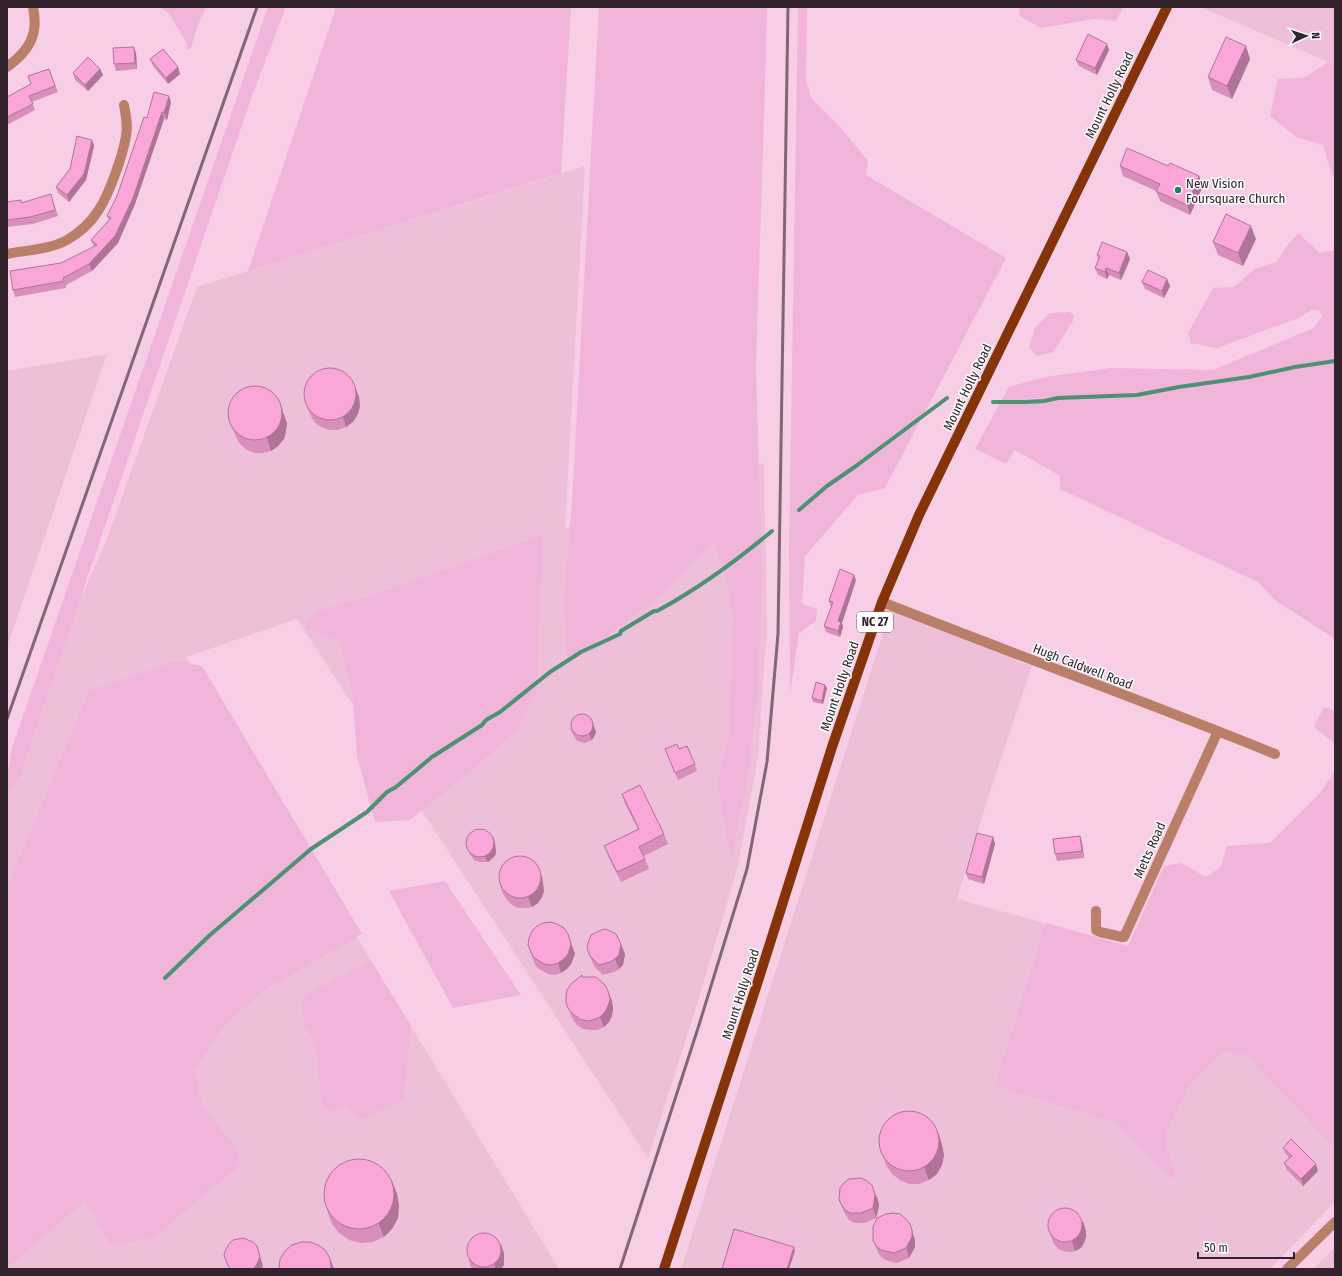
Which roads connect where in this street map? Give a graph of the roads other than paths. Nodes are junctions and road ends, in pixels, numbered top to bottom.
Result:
1 (32, 7) edge
2 (1166, 7) edge
3 (7, 67) edge
4 (124, 106) dead end
5 (7, 254) edge
6 (882, 602) junction
7 (1218, 731) junction
8 (1275, 754) dead end
9 (1096, 911) dead end
10 (1335, 1222) edge
11 (664, 1269) edge
12 (1287, 1269) edge

1 - 3 street
2 - 6 main road, Mount Holly Road / NC 27
4 - 5 street
6 - 7 street, Hugh Caldwell Road
6 - 11 main road, Mount Holly Road / NC 27
7 - 8 street, Hugh Caldwell Road
7 - 9 street, Metts Road
10 - 12 street

